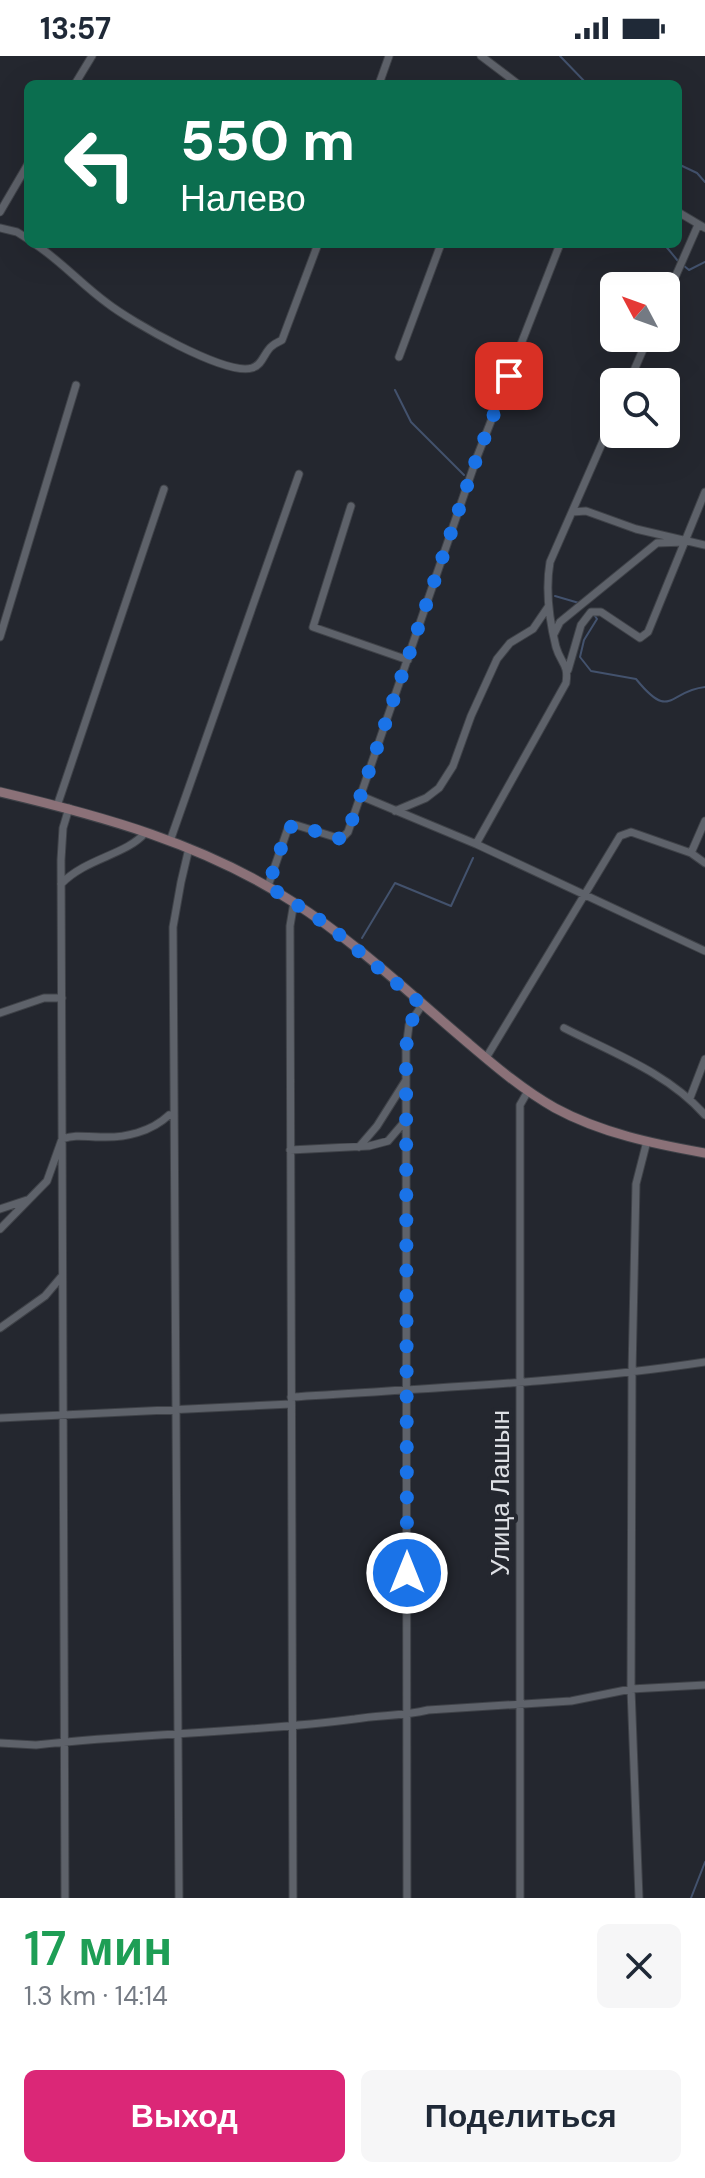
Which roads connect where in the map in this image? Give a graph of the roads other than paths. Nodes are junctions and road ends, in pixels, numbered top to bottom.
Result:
1 (92, 56) edge
2 (389, 56) edge
3 (481, 56) edge
4 (504, 75) junction
5 (77, 80) edge
6 (380, 80) edge
7 (502, 80) edge
8 (512, 80) edge
9 (24, 171) edge
10 (0, 212) edge
11 (682, 214) edge
12 (702, 226) edge
13 (0, 228) edge
14 (24, 236) edge
15 (41, 248) edge
16 (316, 248) edge
17 (440, 248) edge
18 (558, 248) edge
19 (679, 272) edge
20 (399, 357) dead end
21 (76, 385) dead end
22 (600, 448) edge
23 (299, 474) dead end
24 (164, 489) dead end
25 (705, 492) edge
26 (351, 506) dead end
27 (572, 512) junction
28 (685, 542) junction
29 (705, 545) edge
30 (549, 606) junction
31 (553, 636) junction
32 (0, 637) edge
33 (408, 660) junction
34 (568, 670) junction
35 (0, 792) edge
36 (361, 796) junction
37 (57, 806) junction
38 (69, 808) junction
39 (395, 811) junction
40 (705, 821) edge
41 (145, 833) junction
42 (170, 841) junction
43 (476, 844) junction
44 (189, 848) junction
45 (691, 853) junction
46 (705, 863) edge
47 (61, 884) junction
48 (268, 886) junction
49 (584, 896) junction
50 (294, 902) junction
51 (705, 951) edge
52 (62, 998) junction
53 (422, 1005) junction
54 (0, 1013) edge
55 (564, 1028) dead end
56 (486, 1058) junction
57 (705, 1059) edge
58 (406, 1079) junction
59 (528, 1091) junction
60 (690, 1098) junction
61 (169, 1115) dead end
62 (705, 1115) edge
63 (406, 1120) junction
64 (62, 1139) junction
65 (647, 1141) junction
66 (359, 1147) junction
67 (290, 1150) junction
68 (705, 1153) edge
69 (62, 1173) junction
70 (47, 1181) junction
71 (33, 1198) junction
72 (0, 1209) edge
73 (0, 1229) edge
74 (63, 1274) junction
75 (0, 1328) edge
76 (705, 1362) edge
77 (632, 1373) junction
78 (520, 1382) junction
79 (407, 1389) junction
80 (291, 1400) junction
81 (178, 1409) junction
82 (63, 1415) junction
83 (0, 1418) edge
84 (705, 1685) edge
85 (631, 1689) junction
86 (520, 1703) junction
87 (407, 1716) junction
88 (292, 1727) junction
89 (179, 1735) junction
90 (65, 1742) junction
91 (0, 1743) edge
92 (65, 1898) edge
93 (179, 1898) edge
94 (293, 1898) edge
95 (407, 1898) edge
96 (520, 1898) edge
97 (639, 1898) edge

1 - 5 street
2 - 6 street
3 - 4 street
4 - 7 street
4 - 8 street
9 - 10 street
11 - 12 street
12 - 19 street
13 - 14 street
15 - 16 street
17 - 20 street
18 - 33 street
21 - 32 street
22 - 27 street
23 - 42 street
24 - 37 street
25 - 28 street
26 - 33 street
27 - 28 street
27 - 30 street
28 - 29 street
28 - 31 street
28 - 34 street
30 - 31 street
30 - 39 street
31 - 34 street
33 - 36 street
34 - 43 street
35 - 37 main road
36 - 39 street
36 - 48 street
37 - 38 main road
38 - 41 main road
38 - 47 street
39 - 43 street
40 - 45 street
41 - 42 main road
41 - 47 street
42 - 44 main road
43 - 49 street
44 - 48 main road
44 - 81 street
45 - 46 street
45 - 49 street
47 - 52 street
48 - 50 main road
49 - 51 street
49 - 56 street
50 - 53 main road
50 - 67 street
52 - 54 street
52 - 64 street
53 - 56 main road
53 - 58 street
55 - 60 street
56 - 59 main road
57 - 60 street
58 - 63 street
58 - 66 street
59 - 65 main road
59 - 78 street, Улица Лашын
60 - 62 street
61 - 64 street
63 - 66 street
63 - 79 street
64 - 69 street
64 - 70 street
65 - 68 main road
65 - 77 street
66 - 67 street
67 - 80 street
69 - 70 street
69 - 74 street
70 - 71 street
71 - 72 street
71 - 73 street
74 - 75 street
74 - 82 street
76 - 77 street
77 - 78 street
77 - 85 street
78 - 79 street
78 - 86 street, Улица Лашын
79 - 80 street
79 - 87 street
80 - 81 street
80 - 88 street
81 - 82 street
81 - 89 street
82 - 83 street
82 - 90 street
84 - 85 street
85 - 86 street
85 - 97 street
86 - 87 street
86 - 96 street, Улица Лашын
87 - 88 street
87 - 95 street
88 - 89 street
88 - 94 street
89 - 90 street
89 - 93 street
90 - 91 street
90 - 92 street

